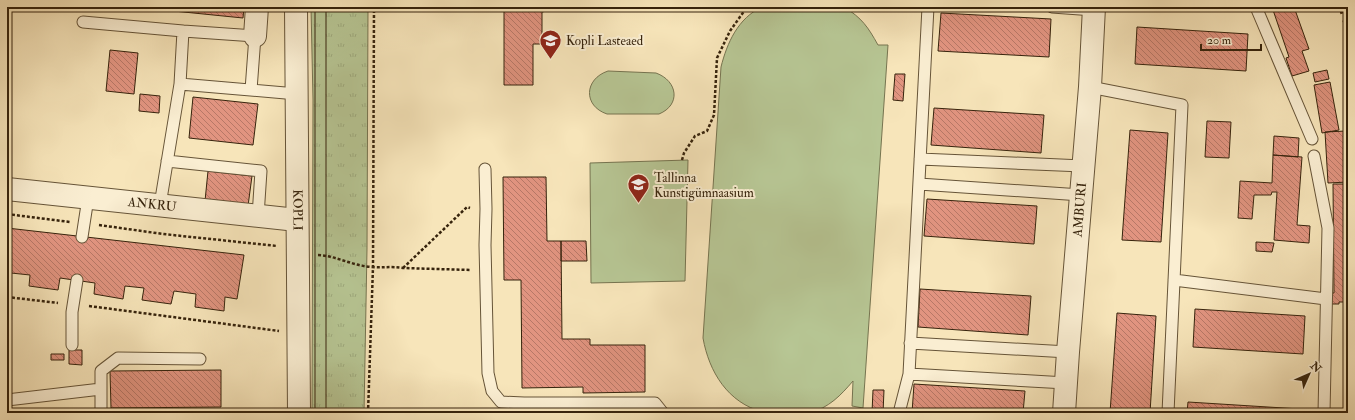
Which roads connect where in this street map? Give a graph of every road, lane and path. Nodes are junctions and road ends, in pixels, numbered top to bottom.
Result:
1 (257, 7) edge
2 (296, 7) edge
3 (374, 7) edge
4 (748, 7) edge
5 (928, 7) edge
6 (1052, 7) edge
7 (1256, 7) edge
8 (1096, 8) edge
9 (83, 22) dead end
10 (184, 30) junction
11 (254, 36) junction
12 (180, 84) junction
13 (1090, 87) junction
14 (251, 90) junction
15 (296, 94) junction
16 (1312, 139) dead end
17 (1314, 156) dead end
18 (920, 159) junction
19 (682, 160) dead end
20 (167, 161) junction
21 (1083, 166) junction
22 (485, 169) dead end
23 (919, 184) junction
24 (7, 189) edge
25 (1080, 195) junction
26 (88, 198) junction
27 (160, 205) junction
28 (486, 209) junction
29 (7, 214) edge
30 (258, 216) junction
31 (297, 220) junction
32 (84, 224) junction
33 (82, 237) dead end
34 (289, 251) junction
35 (373, 267) junction
36 (403, 268) junction
37 (485, 272) junction
38 (77, 280) dead end
39 (1174, 280) junction
40 (7, 297) edge
41 (1326, 299) junction
42 (73, 304) junction
43 (281, 331) dead end
44 (910, 343) junction
45 (72, 346) dead end
46 (1068, 352) junction
47 (200, 359) dead end
48 (908, 374) junction
49 (1066, 383) junction
50 (101, 389) junction
51 (7, 400) edge
52 (101, 413) edge
53 (299, 413) edge
54 (368, 413) edge
55 (663, 413) edge
56 (899, 413) edge
57 (1064, 413) edge
58 (1168, 413) edge
59 (1324, 413) edge

1 - 11 street
2 - 15 street, KOPLI
3 - 35 path
4 - 19 path
5 - 18 lane
6 - 8 lane
7 - 16 lane
8 - 13 street, AMBURI
9 - 10 lane
10 - 11 lane
10 - 12 lane
11 - 14 lane
12 - 14 lane
12 - 20 lane
13 - 21 street, AMBURI
13 - 39 lane
14 - 15 lane
15 - 31 street, KOPLI
17 - 41 lane
18 - 21 lane
18 - 23 lane
20 - 27 lane
20 - 30 lane
21 - 25 street, AMBURI
22 - 28 lane
23 - 25 lane
23 - 44 lane
24 - 26 street, ANKRU
25 - 46 street, AMBURI
26 - 27 street, ANKRU
26 - 32 lane
27 - 30 street, ANKRU
28 - 36 path
28 - 37 lane
29 - 32 path
30 - 31 street, ANKRU
31 - 34 street, KOPLI
32 - 33 lane
32 - 34 path
34 - 35 path
34 - 53 street, KOPLI
35 - 36 path
35 - 54 path
36 - 37 path
37 - 55 lane
38 - 42 lane
39 - 41 lane
39 - 58 lane
40 - 42 path
41 - 59 lane
42 - 43 path
42 - 45 lane
44 - 46 lane
44 - 48 lane
46 - 49 street, AMBURI
47 - 50 lane
48 - 49 lane
48 - 56 lane
49 - 57 street, AMBURI
50 - 51 lane
50 - 52 lane

